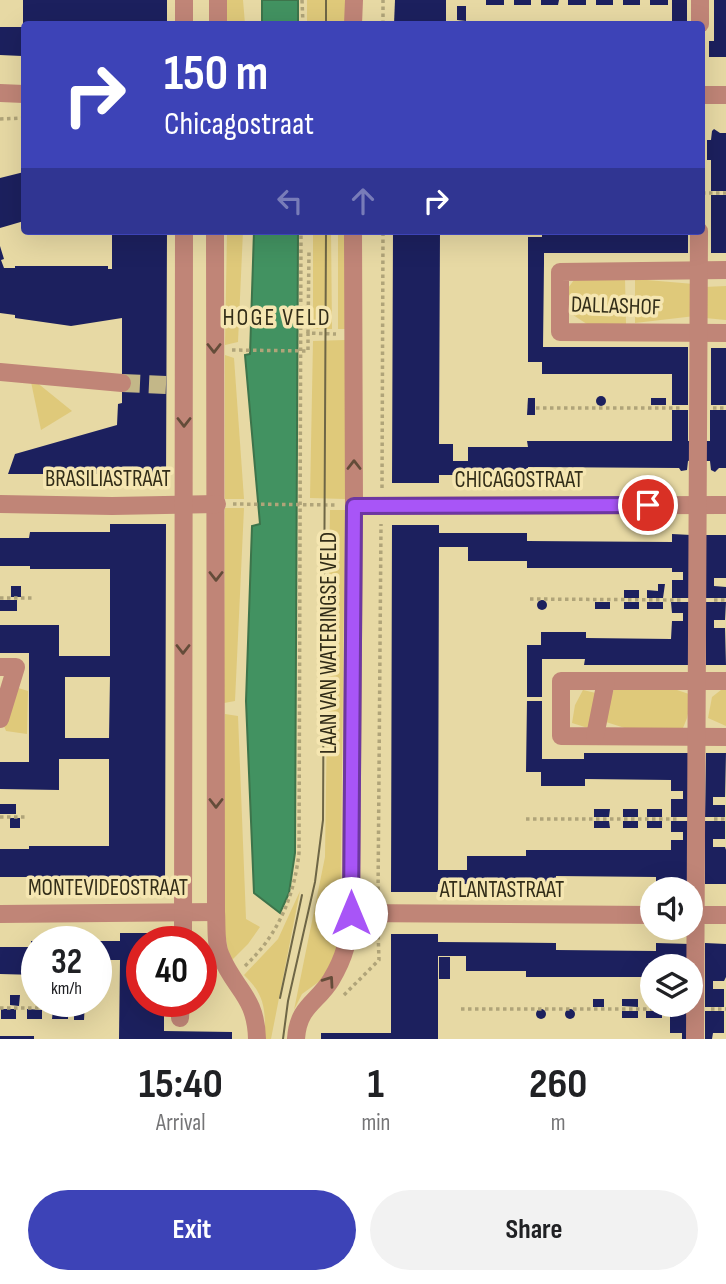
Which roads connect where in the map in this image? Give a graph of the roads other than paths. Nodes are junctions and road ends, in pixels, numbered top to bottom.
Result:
1 (184, 0) edge
2 (218, 0) edge
3 (354, 0) edge
4 (700, 0) edge
5 (184, 21) edge
6 (218, 21) edge
7 (354, 21) edge
8 (700, 21) edge
9 (0, 93) edge
10 (21, 94) edge
11 (705, 95) edge
12 (726, 95) edge
13 (184, 235) edge
14 (215, 235) edge
15 (352, 235) edge
16 (699, 235) edge
17 (726, 270) edge
18 (699, 271) junction
19 (699, 333) junction
20 (726, 333) edge
21 (0, 372) edge
22 (122, 383) tunnel mouth
23 (184, 503) junction
24 (0, 504) edge
25 (216, 504) junction
26 (699, 504) junction
27 (726, 505) edge
28 (354, 506) junction
29 (0, 667) edge
30 (606, 681) junction
31 (697, 681) junction
32 (726, 681) edge
33 (0, 719) edge
34 (595, 736) junction
35 (696, 737) junction
36 (726, 737) edge
37 (694, 877) edge
38 (184, 912) junction
39 (216, 912) junction
40 (351, 913) junction
41 (0, 914) edge
42 (640, 915) edge
43 (703, 915) edge
44 (726, 915) edge
45 (184, 926) edge
46 (694, 940) edge
47 (257, 1039) edge
48 (296, 1039) edge
49 (695, 1039) edge

1 - 5 street
2 - 6 street
3 - 7 street
4 - 8 street
9 - 10 street
11 - 12 street
13 -> 23 street
14 -> 25 street
28 -> 15 street, LAAN VAN WATERINGSE VELD
16 - 18 street
17 - 18 street, DALLASHOF
18 - 19 street
18 - 19 street, DALLASHOF
19 - 20 street, DALLASHOF
19 - 26 street
21 - 22 street
23 - 24 street, BRASILIASTRAAT
23 - 25 street, BRASILIASTRAAT
23 -> 38 street
25 -> 39 street
26 - 27 street, CHICAGOSTRAAT
26 - 28 street, CHICAGOSTRAAT
26 - 31 street
28 - 40 street, LAAN VAN WATERINGSE VELD
29 - 33 street
30 - 31 street
30 - 34 street
30 - 34 street
31 - 32 street
31 - 35 street
34 - 35 street
35 - 36 street
35 - 37 street
38 - 39 street, MONTEVIDEOSTRAAT
38 - 41 street, MONTEVIDEOSTRAAT
38 - 45 street
39 - 47 street
40 - 42 street, ATLANTASTRAAT
48 -> 40 street, LAAN VAN WATERINGSE VELD
43 - 44 street
46 - 49 street

